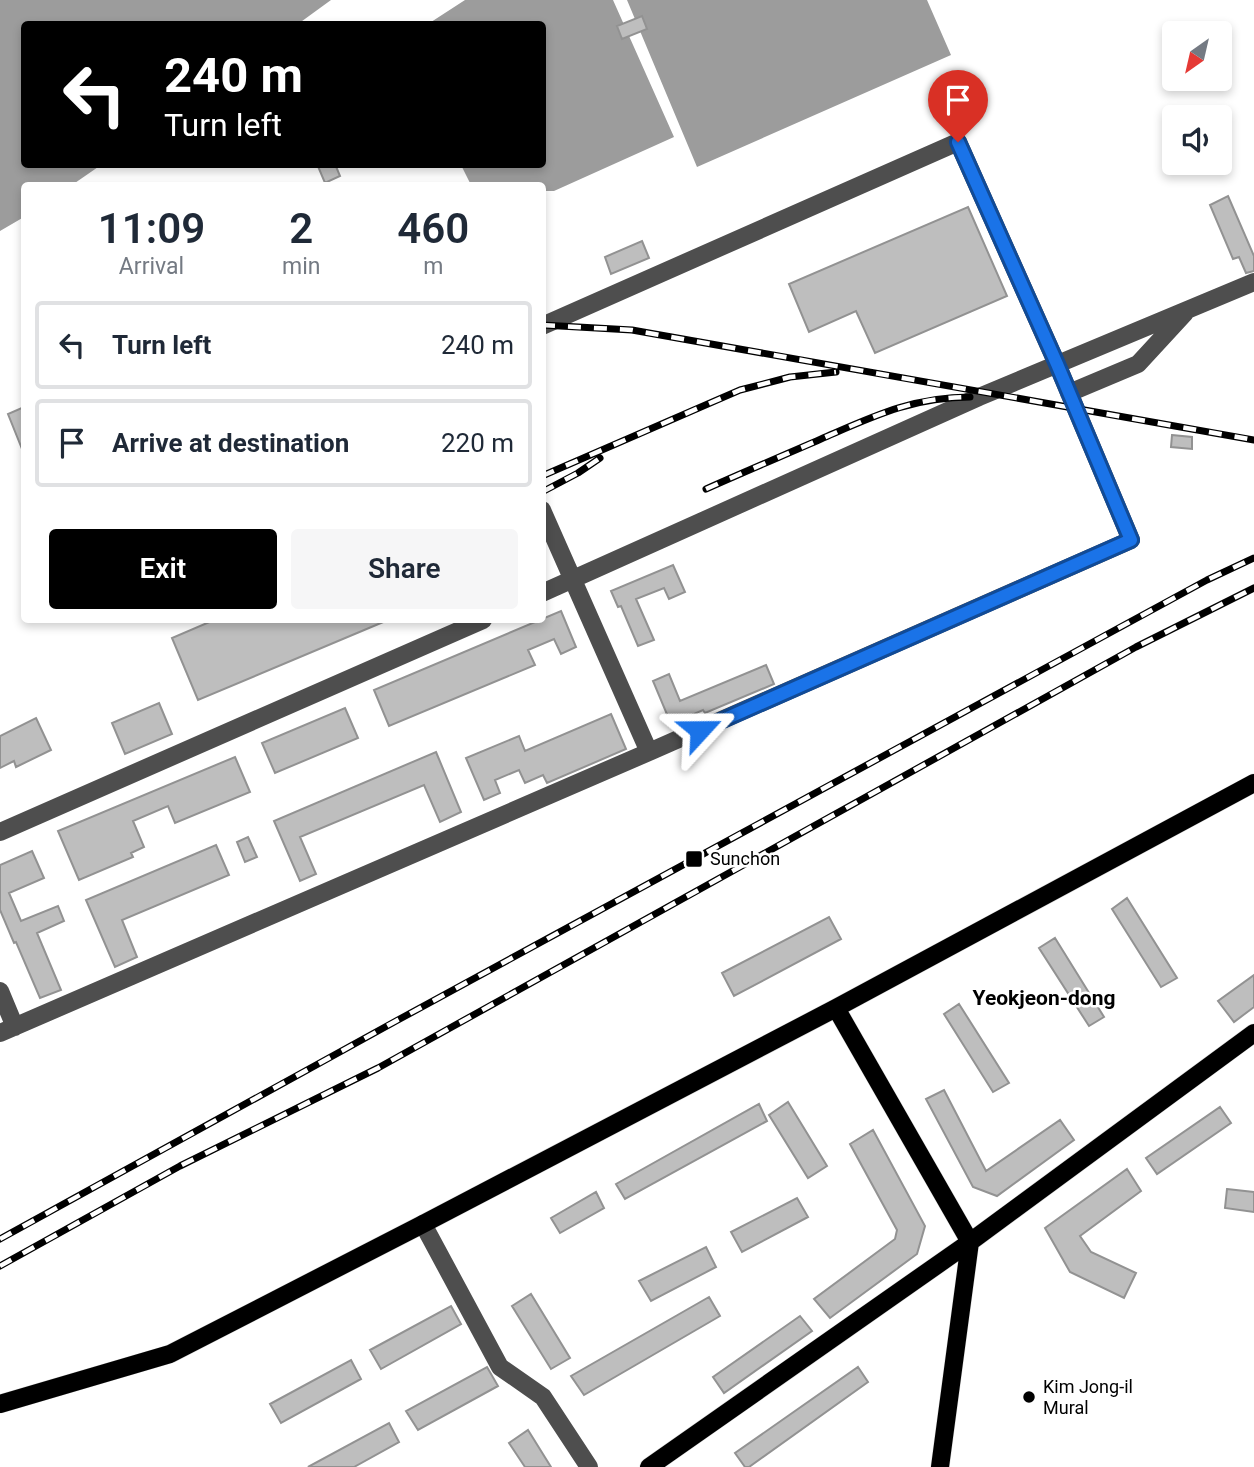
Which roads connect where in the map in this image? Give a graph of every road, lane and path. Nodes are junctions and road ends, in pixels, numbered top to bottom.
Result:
1 (1254, 282) edge
2 (1188, 309) junction
3 (546, 324) edge
4 (1057, 364) junction
5 (1069, 393) junction
6 (546, 519) edge
7 (574, 579) junction
8 (546, 591) edge
9 (476, 623) edge
10 (649, 752) junction
11 (1254, 783) edge
12 (0, 832) edge
13 (0, 991) edge
14 (836, 1008) junction
15 (7, 1030) edge
16 (1254, 1032) edge
17 (424, 1224) junction
18 (970, 1242) junction
19 (0, 1404) edge
20 (589, 1467) edge
21 (649, 1467) edge
22 (940, 1467) edge

1 - 2 street
2 - 4 street
2 - 5 street
3 - 4 street
4 - 5 street
4 - 7 street
5 - 10 street
6 - 7 street
7 - 8 street
7 - 10 street
9 - 12 street
10 - 15 street
11 - 14 main road
13 - 15 street
14 - 17 main road
14 - 18 main road
16 - 18 main road
17 - 19 main road
17 - 20 street
18 - 21 main road
18 - 22 main road

